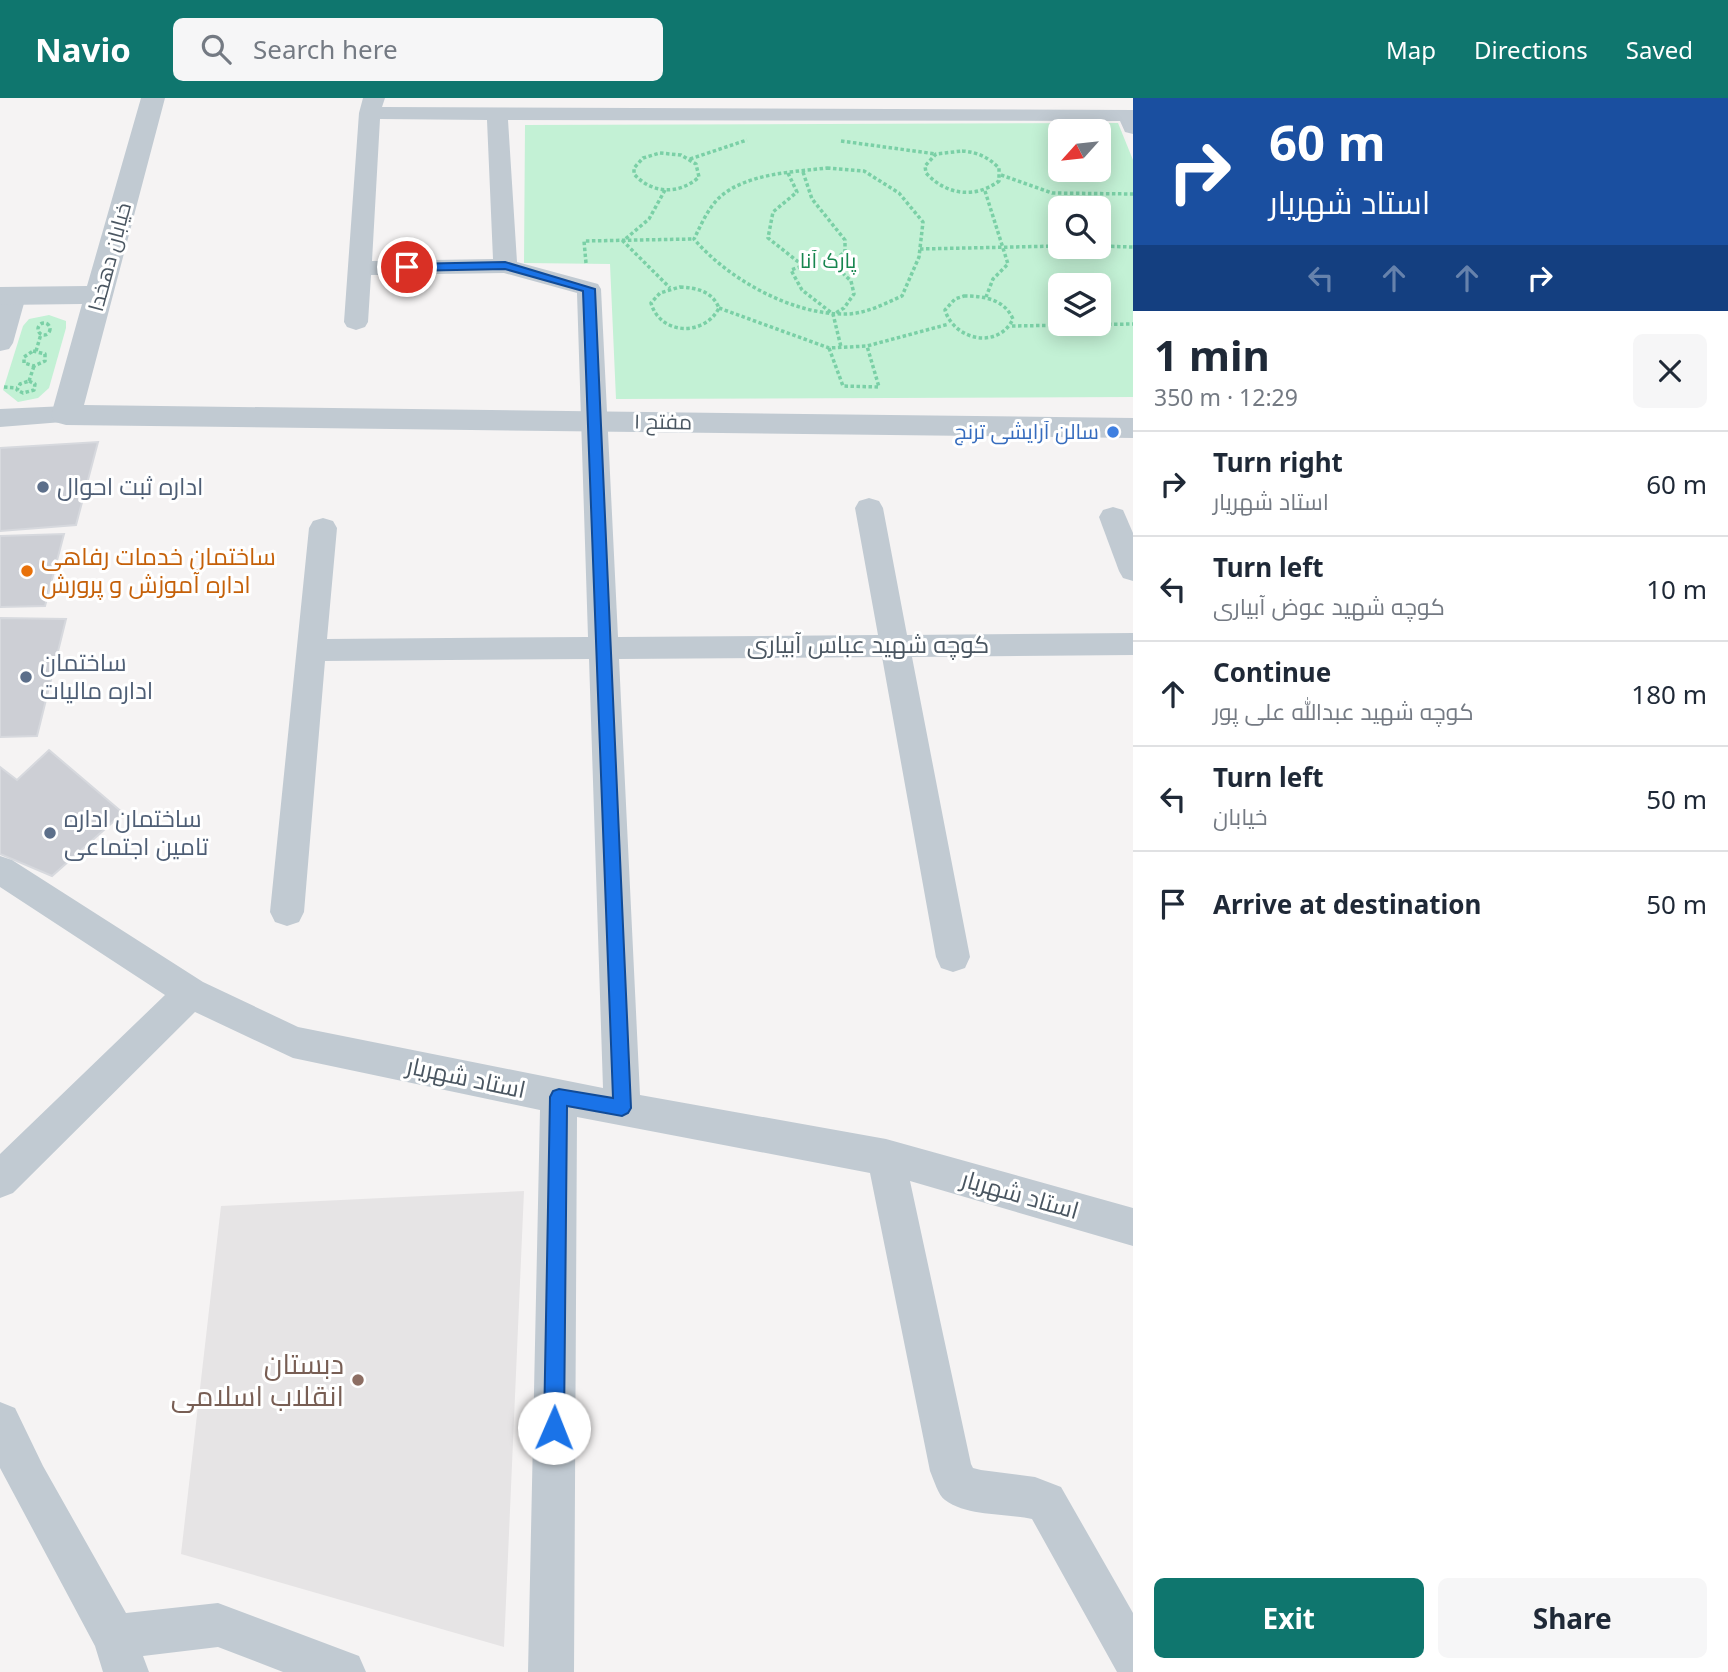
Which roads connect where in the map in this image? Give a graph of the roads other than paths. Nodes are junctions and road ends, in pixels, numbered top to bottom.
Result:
1 (152, 98) edge
2 (372, 106) edge
3 (497, 113) junction
4 (1133, 127) edge
5 (505, 266) junction
6 (358, 268) junction
7 (99, 295) junction
8 (7, 296) edge
9 (356, 322) dead end
10 (0, 343) edge
11 (66, 415) junction
12 (0, 418) edge
13 (594, 421) junction
14 (1133, 428) edge
15 (869, 508) dead end
16 (1113, 517) dead end
17 (323, 528) dead end
18 (1133, 571) edge
19 (1133, 644) edge
20 (895, 645) junction
21 (604, 647) junction
22 (311, 649) junction
23 (0, 870) edge
24 (287, 912) dead end
25 (953, 957) dead end
26 (191, 993) junction
27 (559, 1097) junction
28 (622, 1108) junction
29 (886, 1157) junction
30 (0, 1181) edge
31 (1133, 1227) edge
32 (0, 1423) edge
33 (120, 1655) edge
34 (1133, 1657) edge
35 (342, 1672) edge
36 (551, 1672) edge

1 - 7 street, خیابان دهخدا
2 - 3 street
2 - 6 street
3 - 4 street
3 - 5 street
5 - 6 street
5 - 13 street
6 - 9 street
7 - 8 street
7 - 11 street, خیابان دهخدا
8 - 10 street
11 - 12 street
11 - 13 street, مفتح ۱
13 - 14 street, مفتح ۱
13 - 21 street
15 - 20 street
16 - 18 street
17 - 22 street
19 - 20 street, کوچه شهید عباس آبیاری
20 - 21 street, کوچه شهید عباس آبیاری
20 - 25 street
21 - 22 street, کوچه شهید عباس آبیاری
21 - 28 street
22 - 24 street
23 - 26 street, استاد شهریار
26 - 27 street, استاد شهریار
26 - 30 street
27 - 28 street, استاد شهریار
27 - 36 street
28 - 29 street, استاد شهریار
29 - 31 street, استاد شهریار
29 - 34 street
32 - 33 street
33 - 35 street

